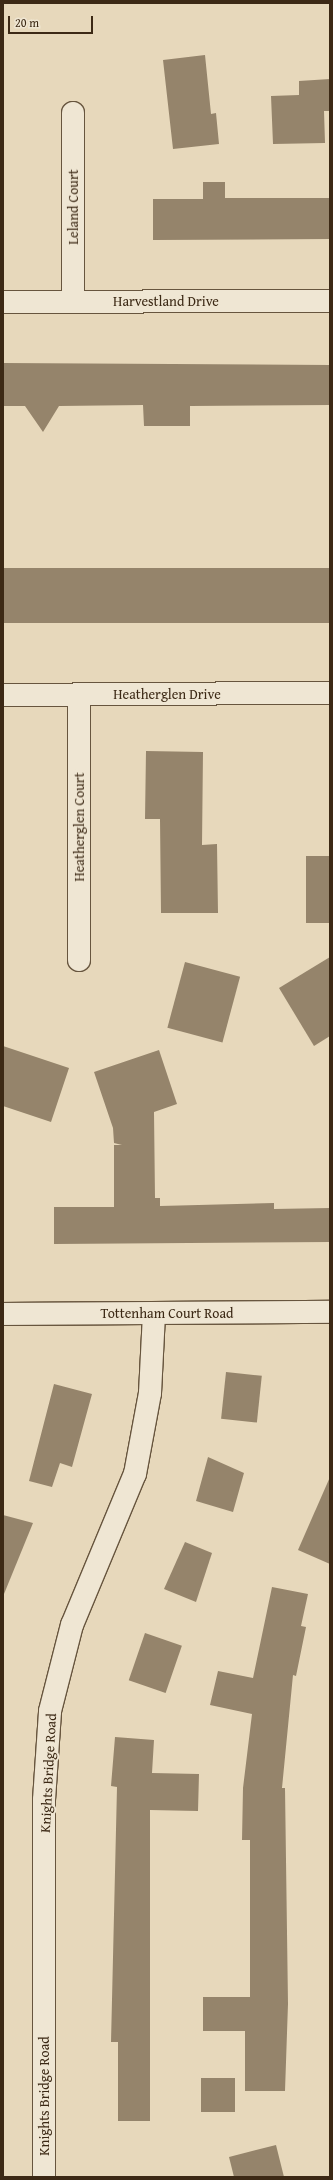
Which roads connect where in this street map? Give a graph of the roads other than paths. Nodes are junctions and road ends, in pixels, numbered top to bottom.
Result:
1 (73, 113) dead end
2 (330, 301) edge
3 (3, 302) edge
4 (73, 302) junction
5 (330, 693) edge
6 (79, 694) junction
7 (3, 695) edge
8 (79, 960) dead end
9 (330, 1312) edge
10 (154, 1313) junction
11 (3, 1314) edge
12 (44, 2177) edge

1 - 4 street, Leland Court
2 - 4 street, Harvestland Drive
3 - 4 street, Harvestland Drive
5 - 6 street, Heatherglen Drive
6 - 7 street, Heatherglen Drive
6 - 8 street, Heatherglen Court
9 - 10 street, Tottenham Court Road
10 - 11 street, Tottenham Court Road
10 - 12 street, Knights Bridge Road

